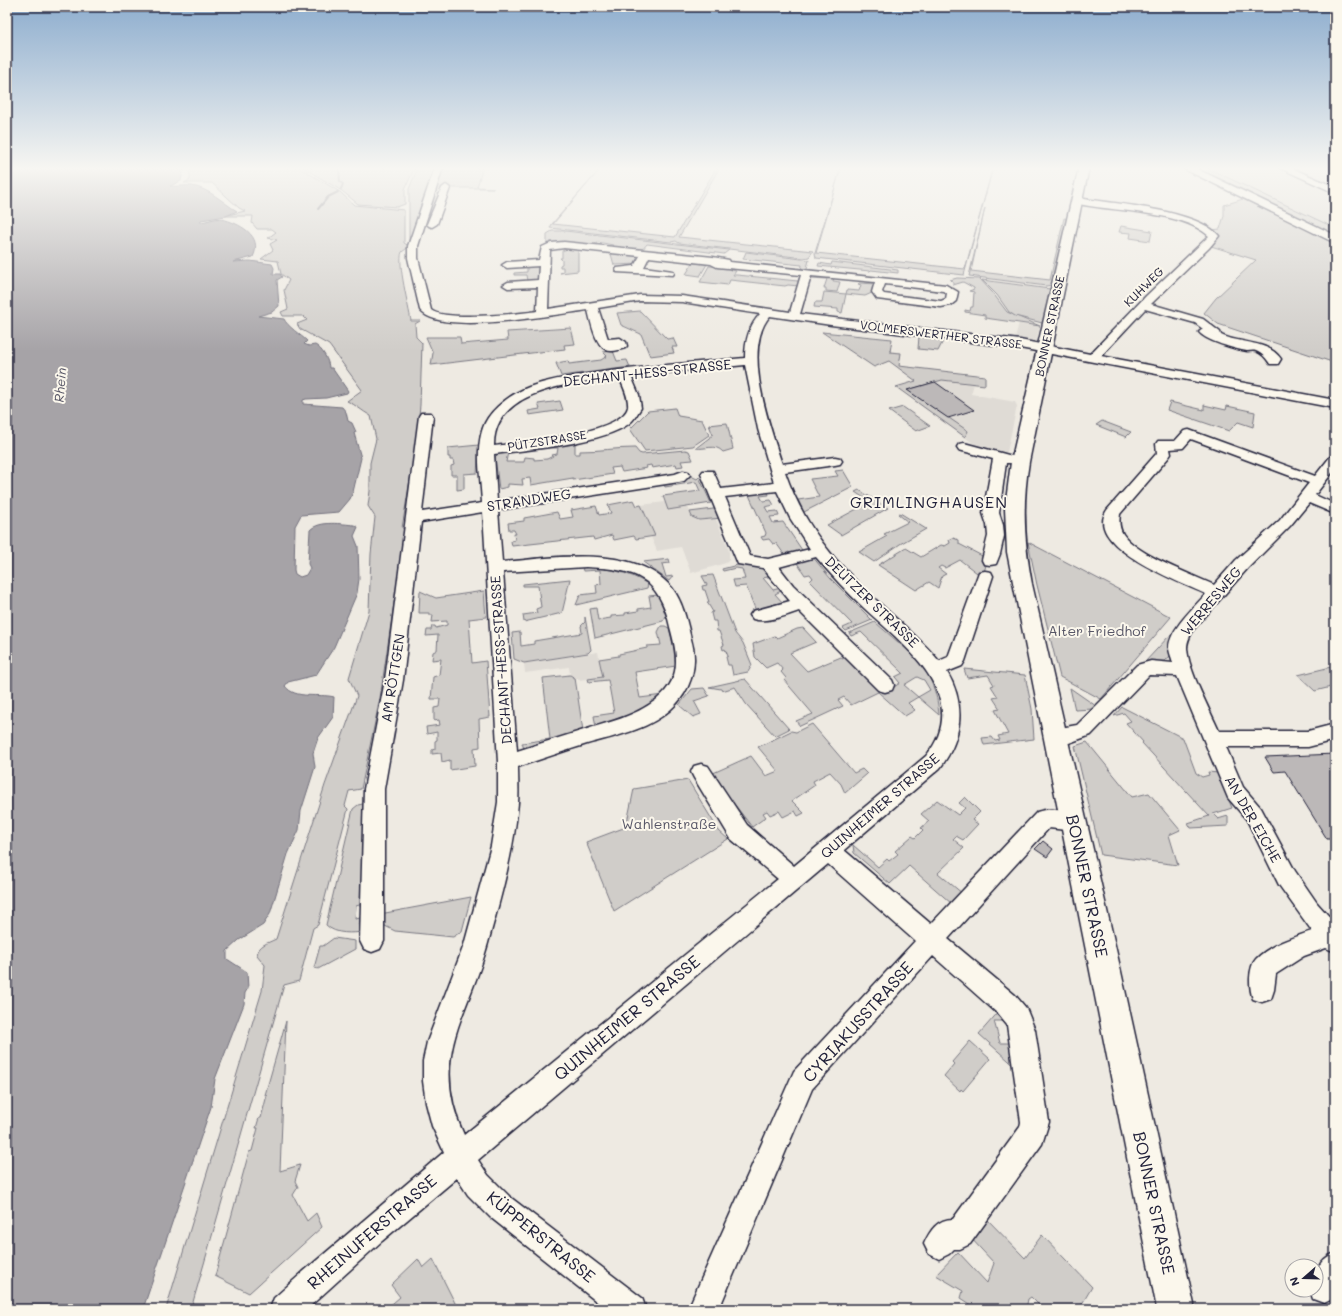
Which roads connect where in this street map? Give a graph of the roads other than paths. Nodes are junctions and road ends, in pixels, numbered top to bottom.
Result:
1 (419, 228) edge
2 (1071, 228) edge
3 (1207, 228) edge
4 (1311, 228) edge
5 (1335, 240) edge
6 (647, 253) junction
7 (544, 263) junction
8 (508, 265) dead end
9 (637, 269) junction
10 (621, 270) dead end
11 (670, 272) dead end
12 (807, 274) junction
13 (881, 281) junction
14 (544, 283) junction
15 (508, 285) dead end
16 (1143, 305) junction
17 (592, 306) junction
18 (767, 313) junction
19 (544, 314) junction
20 (794, 317) junction
21 (608, 343) dead end
22 (1048, 350) junction
23 (752, 356) junction
24 (1092, 358) junction
25 (1274, 361) dead end
26 (624, 373) junction
27 (1332, 405) edge
28 (426, 416) dead end
29 (964, 447) dead end
30 (486, 451) junction
31 (1000, 458) junction
32 (1335, 460) edge
33 (835, 461) dead end
34 (1020, 462) junction
35 (777, 469) junction
36 (708, 474) dead end
37 (683, 475) dead end
38 (1319, 482) junction
39 (782, 486) junction
40 (716, 494) junction
41 (1307, 497) junction
42 (489, 506) junction
43 (1335, 509) edge
44 (415, 518) junction
45 (820, 551) junction
46 (990, 560) dead end
47 (768, 564) junction
48 (494, 568) junction
49 (985, 576) dead end
50 (1217, 593) junction
51 (802, 603) junction
52 (759, 615) dead end
53 (937, 669) junction
54 (1184, 670) junction
55 (885, 685) dead end
56 (1335, 732) edge
57 (1056, 735) junction
58 (1213, 739) junction
59 (508, 762) junction
60 (701, 772) dead end
61 (1074, 822) junction
62 (829, 851) junction
63 (794, 879) junction
64 (1333, 939) edge
65 (932, 940) junction
66 (372, 941) dead end
67 (1262, 990) dead end
68 (460, 1157) junction
69 (939, 1244) dead end
70 (285, 1309) edge
71 (631, 1309) edge
72 (703, 1309) edge
73 (1176, 1309) edge

1 - 19 street, VOLMERSWERTHER STRASSE
2 - 22 main road, BONNER STRASSE
3 - 16 street, KUHWEG
4 - 5 main road
6 - 7 street
6 - 9 street
6 - 12 street
7 - 8 street
7 - 14 street
9 - 10 street
9 - 11 street
12 - 13 street
12 - 20 street
13 - 13 street
14 - 15 street
14 - 19 street
16 - 24 street, KUHWEG
16 - 25 street
17 - 18 street, VOLMERSWERTHER STRASSE
17 - 19 street, VOLMERSWERTHER STRASSE
17 - 21 street
18 - 20 street, VOLMERSWERTHER STRASSE
18 - 23 street
20 - 22 street, VOLMERSWERTHER STRASSE
22 - 24 street, VOLMERSWERTHER STRASSE
22 - 34 main road, BONNER STRASSE
23 - 26 street, DECHANT-HESS-STRASSE
23 - 35 street, DEUTZER STRASSE
24 - 27 street, VOLMERSWERTHER STRASSE
26 - 30 street, DECHANT-HESS-STRASSE
26 - 30 street, PÜTZSTRASSE
28 - 44 street, AM RÖTTGEN
29 - 31 street
30 - 42 street, DECHANT-HESS-STRASSE
31 - 34 street
31 - 46 street
32 - 38 street, WERRESWEG
33 - 35 street
34 - 57 main road, BONNER STRASSE
35 - 39 street, DEUTZER STRASSE
36 - 40 street
37 - 42 street, STRANDWEG
38 - 41 street, WERRESWEG
38 - 50 street
39 - 40 street
39 - 45 street, DEUTZER STRASSE
40 - 47 street
41 - 43 street
41 - 50 street, WERRESWEG
42 - 44 street, STRANDWEG
42 - 48 street, DECHANT-HESS-STRASSE
44 - 66 street, AM RÖTTGEN
45 - 47 street
45 - 53 street, DEUTZER STRASSE
47 - 51 street
48 - 59 street, DECHANT-HESS-STRASSE
48 - 59 street
49 - 53 street
50 - 54 street, WERRESWEG
51 - 52 street
51 - 55 street
53 - 62 street, QUINHEIMER STRASSE
54 - 57 street
54 - 58 street, AN DER EICHE
56 - 58 street
57 - 61 main road, BONNER STRASSE
58 - 64 street, AN DER EICHE
59 - 68 street, DECHANT-HESS-STRASSE
60 - 63 street
61 - 65 street, CYRIAKUSSTRASSE
61 - 73 main road, BONNER STRASSE
62 - 63 street, QUINHEIMER STRASSE
62 - 65 street
63 - 68 street, QUINHEIMER STRASSE
64 - 67 street, AN DER EICHE
65 - 69 street
65 - 72 street, CYRIAKUSSTRASSE
68 - 70 street, RHEINUFERSTRASSE
68 - 71 street, KÜPPERSTRASSE

